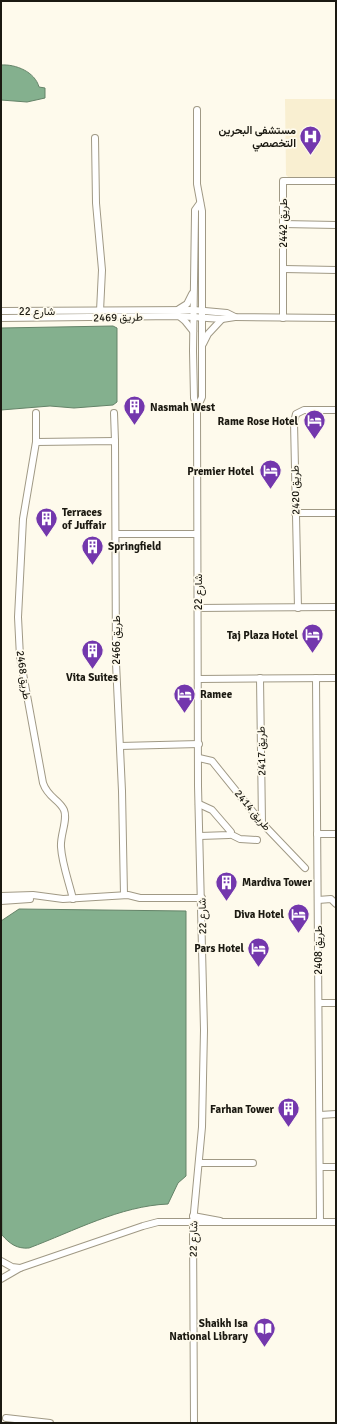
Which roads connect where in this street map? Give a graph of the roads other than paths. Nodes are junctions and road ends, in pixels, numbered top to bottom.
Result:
1 (196, 110) dead end
2 (95, 138) dead end
3 (336, 181) edge
4 (200, 203) junction
5 (283, 224) junction
6 (336, 226) edge
7 (284, 269) junction
8 (336, 270) edge
9 (194, 289) junction
10 (194, 310) junction
11 (1, 311) edge
12 (100, 311) junction
13 (202, 311) junction
14 (178, 313) junction
15 (235, 317) junction
16 (1, 318) edge
17 (194, 318) junction
18 (202, 318) junction
19 (283, 318) junction
20 (336, 318) edge
21 (222, 319) junction
22 (193, 331) junction
23 (202, 349) junction
24 (197, 408) junction
25 (336, 410) edge
26 (36, 413) dead end
27 (114, 413) dead end
28 (115, 441) junction
29 (36, 442) junction
30 (336, 512) edge
31 (295, 513) junction
32 (117, 534) junction
33 (197, 534) junction
34 (336, 607) edge
35 (198, 608) junction
36 (298, 608) junction
37 (260, 678) junction
38 (316, 678) junction
39 (336, 678) edge
40 (199, 679) junction
41 (199, 744) junction
42 (120, 746) junction
43 (199, 758) junction
44 (199, 804) junction
45 (262, 823) junction
46 (230, 834) junction
47 (317, 834) junction
48 (336, 834) edge
49 (200, 836) junction
50 (257, 840) dead end
51 (304, 868) dead end
52 (124, 895) junction
53 (1, 896) edge
54 (39, 896) junction
55 (73, 898) junction
56 (202, 898) junction
57 (318, 900) junction
58 (1, 901) edge
59 (336, 904) edge
60 (318, 1003) junction
61 (336, 1003) edge
62 (336, 1114) edge
63 (320, 1115) junction
64 (199, 1163) junction
65 (253, 1164) dead end
66 (320, 1167) junction
67 (336, 1167) edge
68 (194, 1216) junction
69 (320, 1222) junction
70 (336, 1222) edge
71 (193, 1223) junction
72 (225, 1223) junction
73 (1, 1261) edge
74 (20, 1268) junction
75 (1, 1279) edge
76 (6, 1418) dead end
77 (50, 1423) edge
78 (194, 1423) edge

1 - 4 street, شارع 22
2 - 12 street
3 - 5 street, طريق 2442
4 - 9 street, شارع 22
4 - 13 street, شارع 22
5 - 6 street
5 - 7 street, طريق 2442
7 - 8 street
7 - 19 street, طريق 2442
9 - 10 street, شارع 22
9 - 14 street
10 - 13 street, شارع 22
10 - 14 street, شارع 22
10 - 17 street, شارع 22
11 - 12 street, شارع 22
12 - 14 street, شارع 22
13 - 15 street, شارع 22
13 - 18 street, شارع 22
14 - 16 street, طريق 2469
14 - 17 street, طريق 2469
14 - 22 street
15 - 19 street, شارع 22
15 - 21 street, طريق 2469
17 - 18 street, طريق 2469
17 - 22 street, شارع 22
18 - 21 street, طريق 2469
18 - 23 street, شارع 22
19 - 20 street, شارع 22
21 - 23 street
22 - 24 street, شارع 22
23 - 24 street, شارع 22
24 - 33 street, شارع 22
25 - 31 street, طريق 2420
26 - 29 street, طريق 2468
27 - 28 street, طريق 2466
28 - 29 street
28 - 32 street, طريق 2466
29 - 55 street, طريق 2468
30 - 31 street
31 - 36 street, طريق 2420
32 - 33 street
32 - 42 street, طريق 2466
33 - 35 street, شارع 22
34 - 36 street
35 - 36 street
35 - 40 street, شارع 22
37 - 38 street
37 - 40 street
37 - 45 street, طريق 2417
38 - 39 street
38 - 47 street, طريق 2408
40 - 41 street, شارع 22
41 - 42 street
41 - 43 street, شارع 22
42 - 52 street, طريق 2466
43 - 44 street, شارع 22
43 - 45 street, طريق 2414
44 - 46 street
44 - 49 street, شارع 22
45 - 51 street, طريق 2414
46 - 49 street
46 - 50 street
47 - 48 street
47 - 57 street, طريق 2408
49 - 56 street, شارع 22
52 - 55 street
52 - 56 street
53 - 54 street
54 - 55 street
54 - 58 street
56 - 64 street, شارع 22
57 - 59 street
57 - 60 street, طريق 2408
60 - 61 street
60 - 63 street, طريق 2408
62 - 63 street
63 - 66 street, طريق 2408
64 - 65 street
64 - 68 street, شارع 22
66 - 67 street
66 - 69 street, طريق 2408
68 - 71 street, شارع 22
68 - 72 street
69 - 70 street
69 - 72 street
71 - 72 street
71 - 74 street
71 - 78 street, شارع 22
73 - 74 street
74 - 75 street
76 - 77 street

